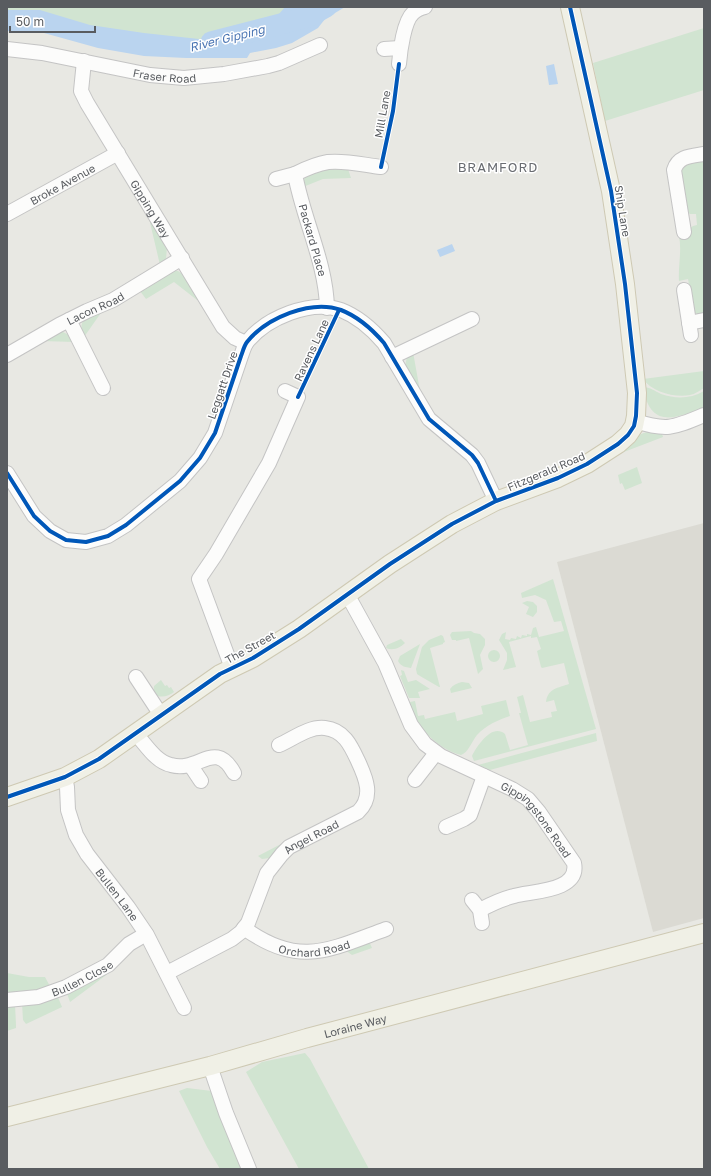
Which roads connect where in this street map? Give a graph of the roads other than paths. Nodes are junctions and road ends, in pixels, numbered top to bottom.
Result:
1 (425, 7) edge
2 (570, 7) edge
3 (320, 44) dead end
4 (400, 48) junction
5 (7, 49) edge
6 (384, 49) dead end
7 (84, 61) junction
8 (399, 64) dead end
9 (118, 153) junction
10 (704, 154) edge
11 (381, 167) dead end
12 (295, 174) junction
13 (276, 179) dead end
14 (7, 214) edge
15 (684, 232) dead end
16 (182, 258) junction
17 (684, 290) dead end
18 (327, 308) junction
19 (68, 320) junction
20 (472, 320) dead end
21 (704, 320) edge
22 (246, 343) junction
23 (7, 355) edge
24 (392, 357) junction
25 (103, 388) dead end
26 (285, 391) dead end
27 (704, 415) edge
28 (635, 421) junction
29 (7, 473) edge
30 (496, 501) junction
31 (347, 594) junction
32 (232, 668) junction
33 (136, 678) dead end
34 (161, 715) junction
35 (136, 734) junction
36 (279, 745) dead end
37 (436, 753) junction
38 (191, 766) junction
39 (234, 773) dead end
40 (484, 776) junction
41 (65, 777) junction
42 (415, 780) dead end
43 (201, 781) dead end
44 (7, 797) edge
45 (446, 827) dead end
46 (478, 911) dead end
47 (244, 928) junction
48 (386, 929) dead end
49 (146, 934) junction
50 (704, 934) edge
51 (167, 972) junction
52 (7, 1000) edge
53 (184, 1008) dead end
54 (210, 1066) junction
55 (7, 1116) edge
56 (249, 1169) edge

1 - 4 street
2 - 28 main road, Ship Lane
3 - 7 street, Fraser Road
4 - 6 street
4 - 8 street
5 - 7 street, Fraser Road
7 - 9 street, Gipping Way
9 - 14 street, Broke Avenue
9 - 16 street, Gipping Way
10 - 15 street
11 - 12 street
12 - 13 street
12 - 18 street, Packard Place
16 - 19 street, Lacon Road
16 - 22 street, Gipping Way
17 - 21 street
18 - 22 street, Leggatt Drive
18 - 24 street, Leggatt Drive
19 - 23 street, Lacon Road
19 - 25 street
20 - 24 street
22 - 29 street, Leggatt Drive
24 - 30 street, Leggatt Drive
26 - 32 street, Ravens Lane
27 - 28 street
28 - 30 main road, Fitzgerald Road
30 - 31 main road, The Street
31 - 32 main road, The Street
31 - 37 street, Gippingstone Road
32 - 34 main road, The Street
33 - 34 street
34 - 35 main road, The Street
35 - 38 street
35 - 41 main road, The Street
36 - 47 street, Angel Road
37 - 40 street, Gippingstone Road
37 - 42 street
38 - 39 street
38 - 43 street
40 - 45 street
40 - 46 street, Gippingstone Road
41 - 44 main road, The Street
41 - 49 street, Bullen Lane
47 - 48 street, Orchard Road
47 - 51 street, Angel Road
49 - 51 street, Bullen Lane
49 - 52 street, Bullen Close
50 - 54 main road, Loraine Way
51 - 53 street, Bullen Lane
54 - 55 main road, Loraine Way
54 - 56 street

